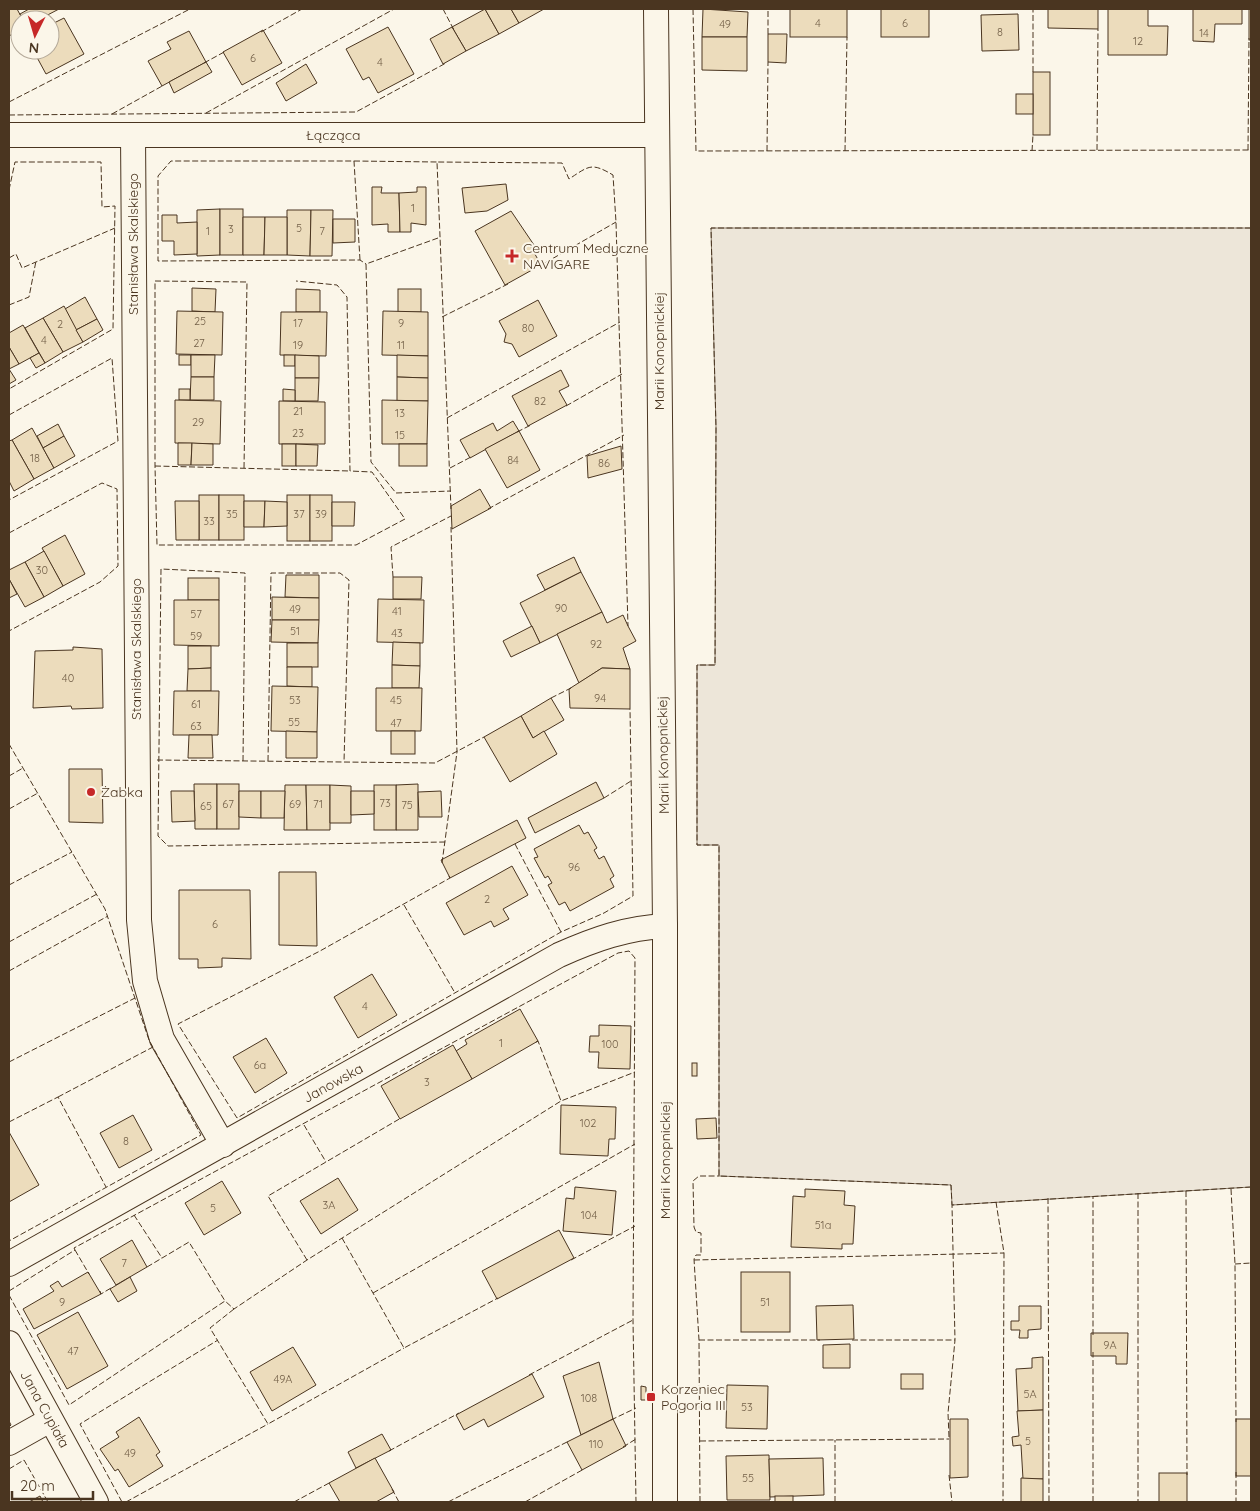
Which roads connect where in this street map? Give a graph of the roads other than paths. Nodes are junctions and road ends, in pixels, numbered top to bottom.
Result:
1 (656, 9) edge
2 (9, 135) edge
3 (133, 135) junction
4 (657, 135) junction
5 (665, 926) junction
6 (223, 1145) junction
7 (9, 1264) edge
8 (9, 1343) edge
9 (50, 1420) junction
10 (9, 1443) edge
11 (96, 1502) edge
12 (666, 1502) edge

1 - 4 street, Marii Konopnickiej
2 - 3 street, Łącząca
3 - 4 street, Łącząca
3 - 6 street, Stanisława Skalskiego
4 - 5 street, Marii Konopnickiej
5 - 6 street, Janowska
5 - 12 street, Marii Konopnickiej
6 - 7 street, Janowska
8 - 9 street, Jana Cupiała
9 - 10 street
9 - 11 street, Jana Cupiała

